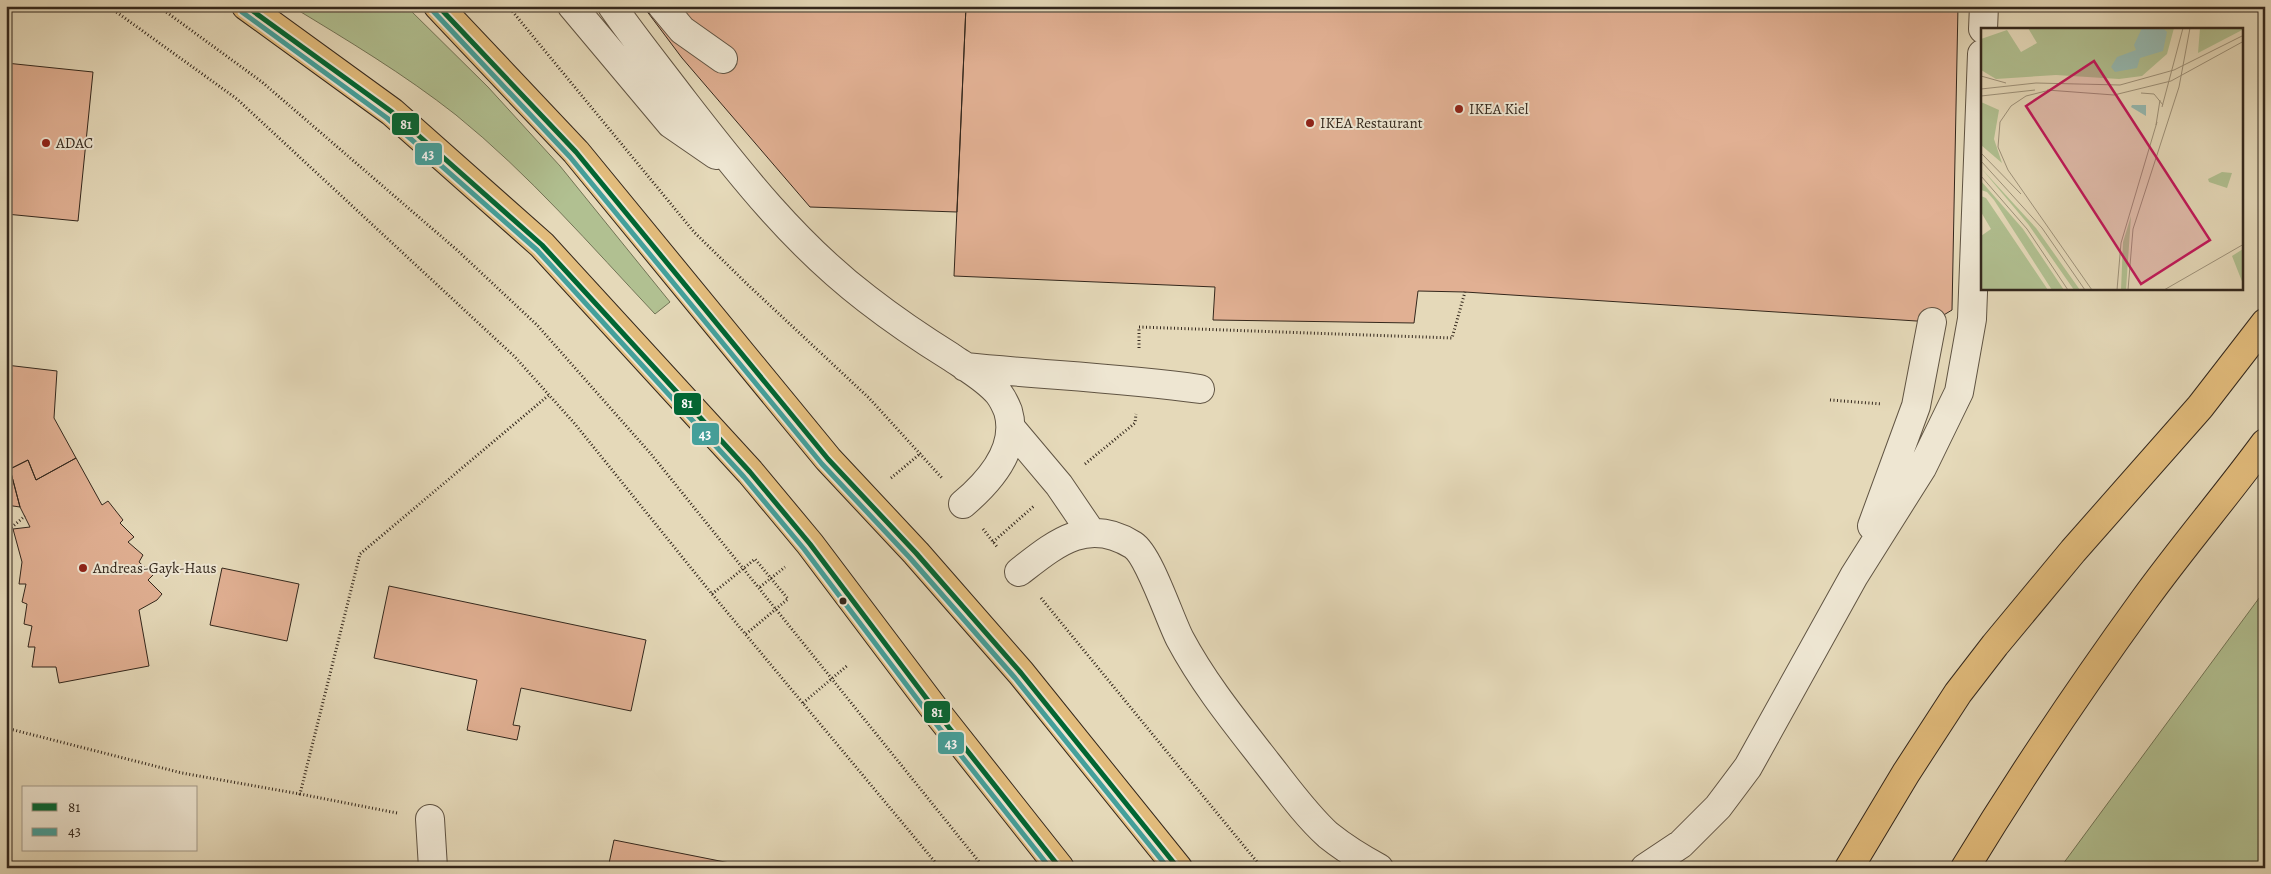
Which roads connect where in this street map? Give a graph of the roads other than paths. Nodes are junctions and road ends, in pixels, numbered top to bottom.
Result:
1 (246, 6) edge
2 (438, 6) edge
3 (572, 6) edge
4 (612, 6) edge
5 (662, 6) edge
6 (1984, 6) edge
7 (1983, 28) edge
8 (723, 59) dead end
9 (1981, 80) edge
10 (737, 170) junction
11 (1932, 322) dead end
12 (2265, 322) edge
13 (965, 367) junction
14 (1200, 389) dead end
15 (1011, 428) junction
16 (2265, 444) edge
17 (963, 504) dead end
18 (1091, 532) junction
19 (1010, 562) road end
20 (1854, 576) junction
21 (430, 819) road end
22 (433, 868) edge
23 (1060, 868) edge
24 (1178, 868) edge
25 (1379, 868) edge
26 (1645, 868) edge
27 (1849, 868) edge
28 (1965, 868) edge

1 - 23 main road
2 - 24 main road
3 - 10 street
4 - 10 street
5 - 8 street
6 - 7 street
9 - 20 street
10 - 13 street
11 - 20 street
12 - 27 main road
13 - 14 street
13 - 15 street
15 - 17 street
15 - 18 street
16 - 28 main road
18 - 19 street
18 - 25 street
20 - 26 street
21 - 22 street

